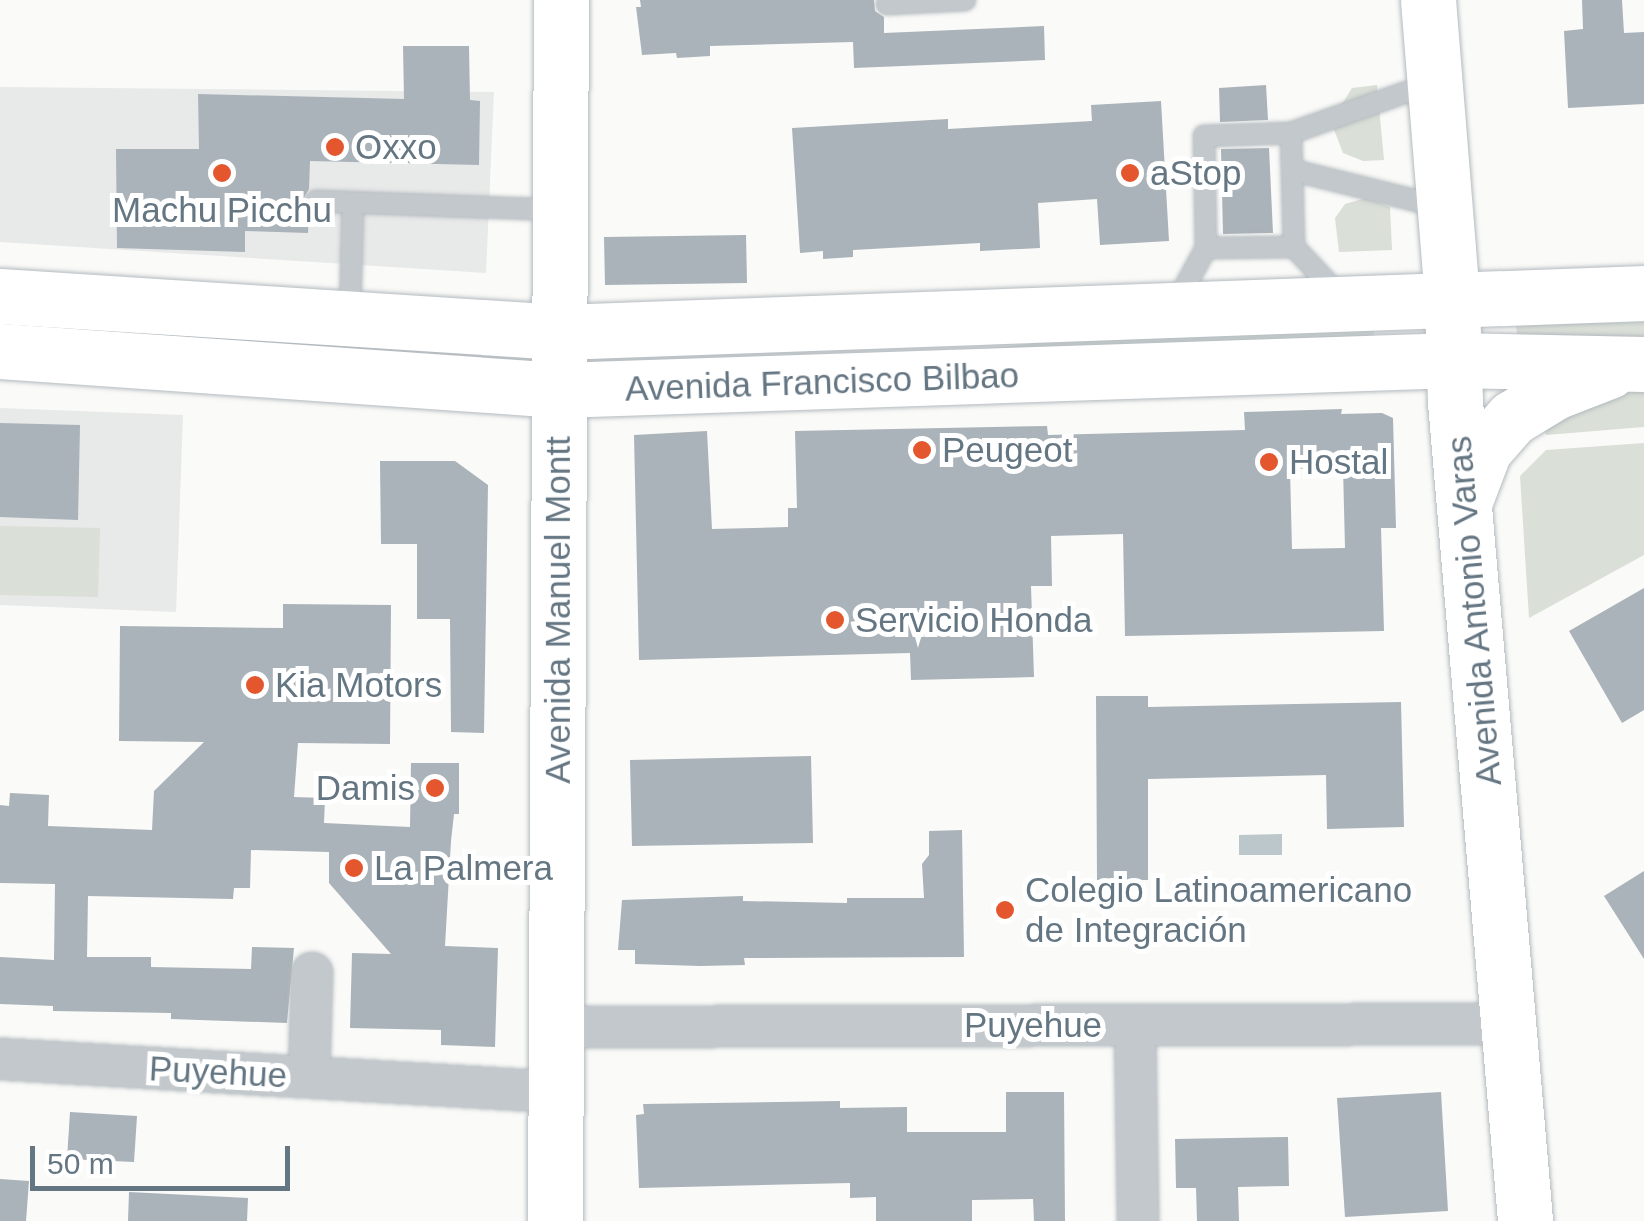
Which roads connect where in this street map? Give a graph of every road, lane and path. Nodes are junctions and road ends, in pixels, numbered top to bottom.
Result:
1 (561, 0) edge
2 (964, 0) edge
3 (1428, 0) edge
4 (887, 4) dead end
5 (1435, 90) junction
6 (1290, 133) junction
7 (1292, 170) junction
8 (316, 201) dead end
9 (353, 202) junction
10 (1444, 208) junction
11 (560, 210) junction
12 (1294, 246) junction
13 (1206, 248) junction
14 (1644, 293) edge
15 (0, 296) edge
16 (1452, 302) junction
17 (1346, 303) junction
18 (1173, 307) junction
19 (350, 320) junction
20 (560, 332) junction
21 (0, 351) edge
22 (1454, 360) junction
23 (1639, 364) edge
24 (559, 390) junction
25 (1464, 502) junction
26 (312, 973) dead end
27 (1510, 1024) junction
28 (1135, 1025) junction
29 (556, 1027) junction
30 (0, 1059) edge
31 (309, 1078) junction
32 (556, 1092) junction
33 (555, 1221) edge
34 (1138, 1221) edge
35 (1526, 1221) edge

1 - 11 main road, Avenida Manuel Montt
2 - 4 lane
3 - 5 main road, Avenida Antonio Varas
5 - 6 lane
5 - 10 main road, Avenida Antonio Varas
6 - 7 lane
6 - 13 lane
7 - 10 lane
7 - 12 lane
8 - 9 lane
9 - 11 lane
9 - 19 lane
10 - 16 main road, Avenida Antonio Varas
11 - 20 main road, Avenida Manuel Montt
12 - 13 lane
12 - 17 lane
13 - 18 lane
14 - 16 main road, Avenida Francisco Bilbao
15 - 19 main road, Avenida Francisco Bilbao
16 - 17 main road, Avenida Francisco Bilbao
16 - 22 main road, Avenida Antonio Varas
17 - 18 main road, Avenida Francisco Bilbao
18 - 20 main road, Avenida Francisco Bilbao
19 - 20 main road, Avenida Francisco Bilbao
20 - 24 main road, Avenida Manuel Montt
21 - 24 main road, Avenida Francisco Bilbao
22 - 23 main road, Avenida Francisco Bilbao
22 - 24 main road, Avenida Francisco Bilbao
22 - 25 main road, Avenida Antonio Varas
23 - 25 main road
24 - 29 main road, Avenida Manuel Montt
25 - 27 main road, Avenida Antonio Varas
26 - 31 street
27 - 28 street, Puyehue
27 - 35 main road, Avenida Antonio Varas
28 - 29 street, Puyehue
28 - 34 street
29 - 32 main road, Avenida Manuel Montt
30 - 31 street, Puyehue
31 - 32 street, Puyehue
32 - 33 main road, Avenida Manuel Montt

